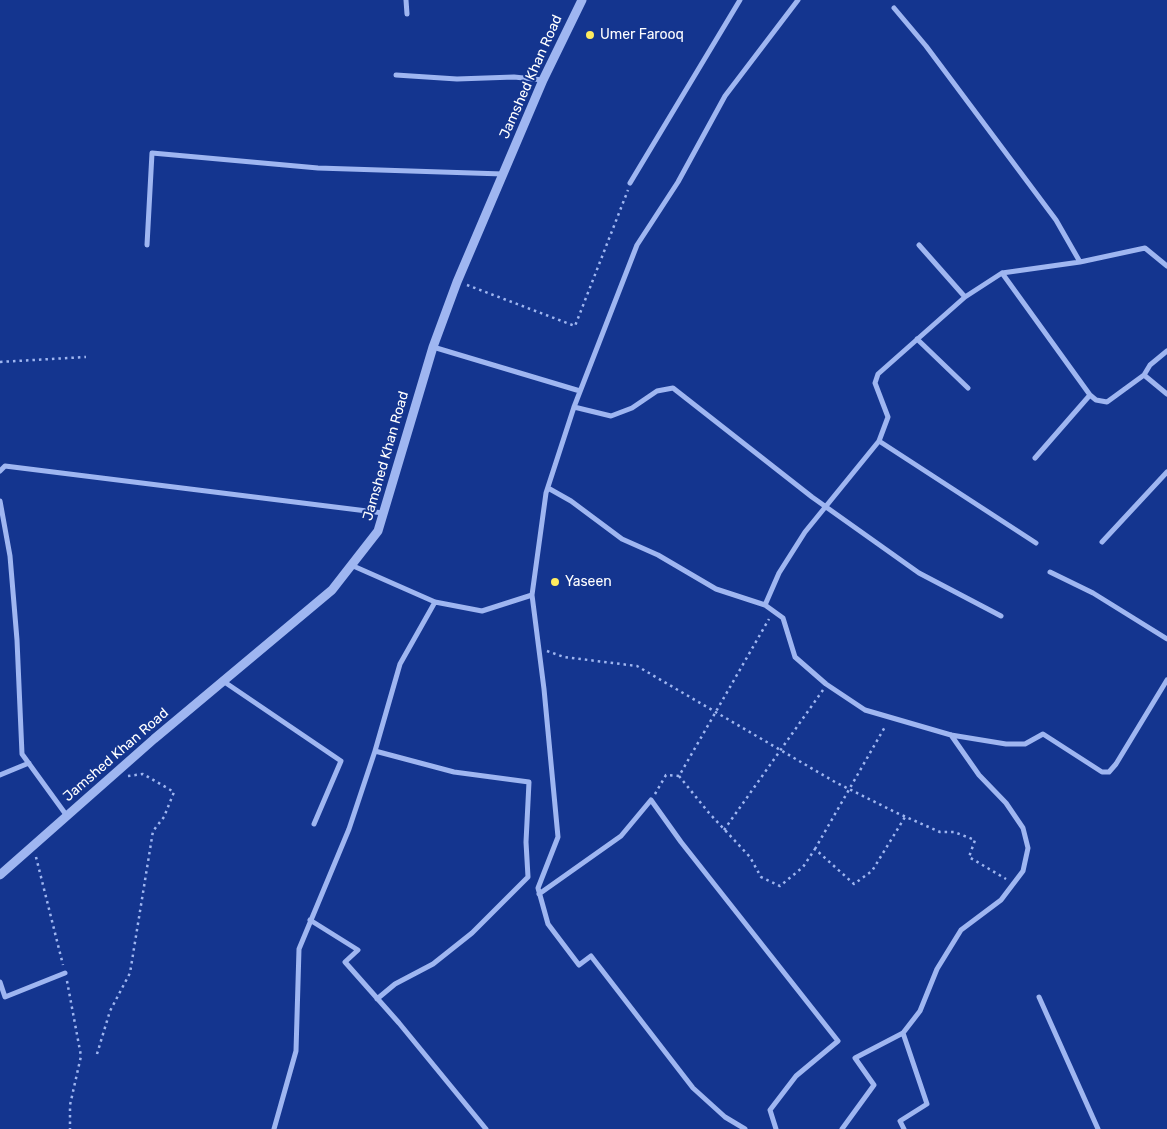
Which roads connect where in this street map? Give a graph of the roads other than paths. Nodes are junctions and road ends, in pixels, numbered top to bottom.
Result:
1 (406, 0) edge
2 (582, 0) edge
3 (740, 0) edge
4 (798, 0) edge
5 (894, 8) dead end
6 (407, 14) dead end
7 (396, 75) dead end
8 (543, 80) junction
9 (503, 174) junction
10 (630, 184) road end
11 (147, 244) dead end
12 (919, 246) dead end
13 (1080, 262) junction
14 (1167, 266) edge
15 (1002, 273) junction
16 (965, 297) junction
17 (917, 339) junction
18 (433, 347) junction
19 (1167, 351) edge
20 (1144, 375) junction
21 (968, 388) dead end
22 (580, 391) junction
23 (1167, 394) edge
24 (1090, 395) junction
25 (574, 407) junction
26 (879, 440) junction
27 (1035, 458) dead end
28 (0, 471) edge
29 (1167, 472) edge
30 (548, 488) junction
31 (0, 501) edge
32 (826, 507) junction
33 (383, 512) junction
34 (1102, 542) dead end
35 (1036, 543) dead end
36 (351, 565) junction
37 (1050, 572) dead end
38 (532, 595) junction
39 (435, 602) junction
40 (765, 605) junction
41 (1001, 616) dead end
42 (1167, 639) edge
43 (1167, 680) edge
44 (223, 681) junction
45 (952, 735) junction
46 (375, 751) junction
47 (29, 763) junction
48 (0, 775) edge
49 (68, 816) junction
50 (314, 824) dead end
51 (0, 875) edge
52 (539, 894) junction
53 (310, 920) junction
54 (65, 973) road end
55 (0, 982) edge
56 (1039, 997) dead end
57 (377, 999) junction
58 (903, 1033) junction
59 (274, 1129) edge
60 (485, 1129) edge
61 (745, 1129) edge
62 (776, 1129) edge
63 (842, 1129) edge
64 (904, 1129) edge
65 (1098, 1129) edge

1 - 6 street
2 - 8 street, Jamshed Khan Road
3 - 10 street
4 - 22 street
5 - 13 street
7 - 8 street
8 - 9 street, Jamshed Khan Road
9 - 11 street
9 - 18 street, Jamshed Khan Road
12 - 16 street
13 - 14 street
13 - 15 street
15 - 16 street
15 - 24 street
16 - 17 street
17 - 21 street
17 - 26 street
18 - 22 street
18 - 33 street, Jamshed Khan Road
19 - 20 street
20 - 23 street
20 - 24 street
22 - 25 street
24 - 27 street
25 - 30 street
25 - 32 street
26 - 32 street
26 - 35 street
28 - 33 street
29 - 34 street
30 - 38 street
30 - 40 street
31 - 47 street
32 - 40 street
32 - 41 street
33 - 36 street, Jamshed Khan Road
36 - 39 street
36 - 44 street, Jamshed Khan Road
37 - 42 street
38 - 39 street
38 - 52 street
39 - 46 street
40 - 45 street
43 - 45 street
44 - 49 street, Jamshed Khan Road
44 - 50 street
45 - 58 street
46 - 53 street
46 - 57 street
47 - 48 street
47 - 49 street
49 - 51 street, Jamshed Khan Road
52 - 61 street
52 - 62 street
53 - 57 street
53 - 59 street
54 - 55 street
56 - 65 street
57 - 60 street
58 - 63 street
58 - 64 street

